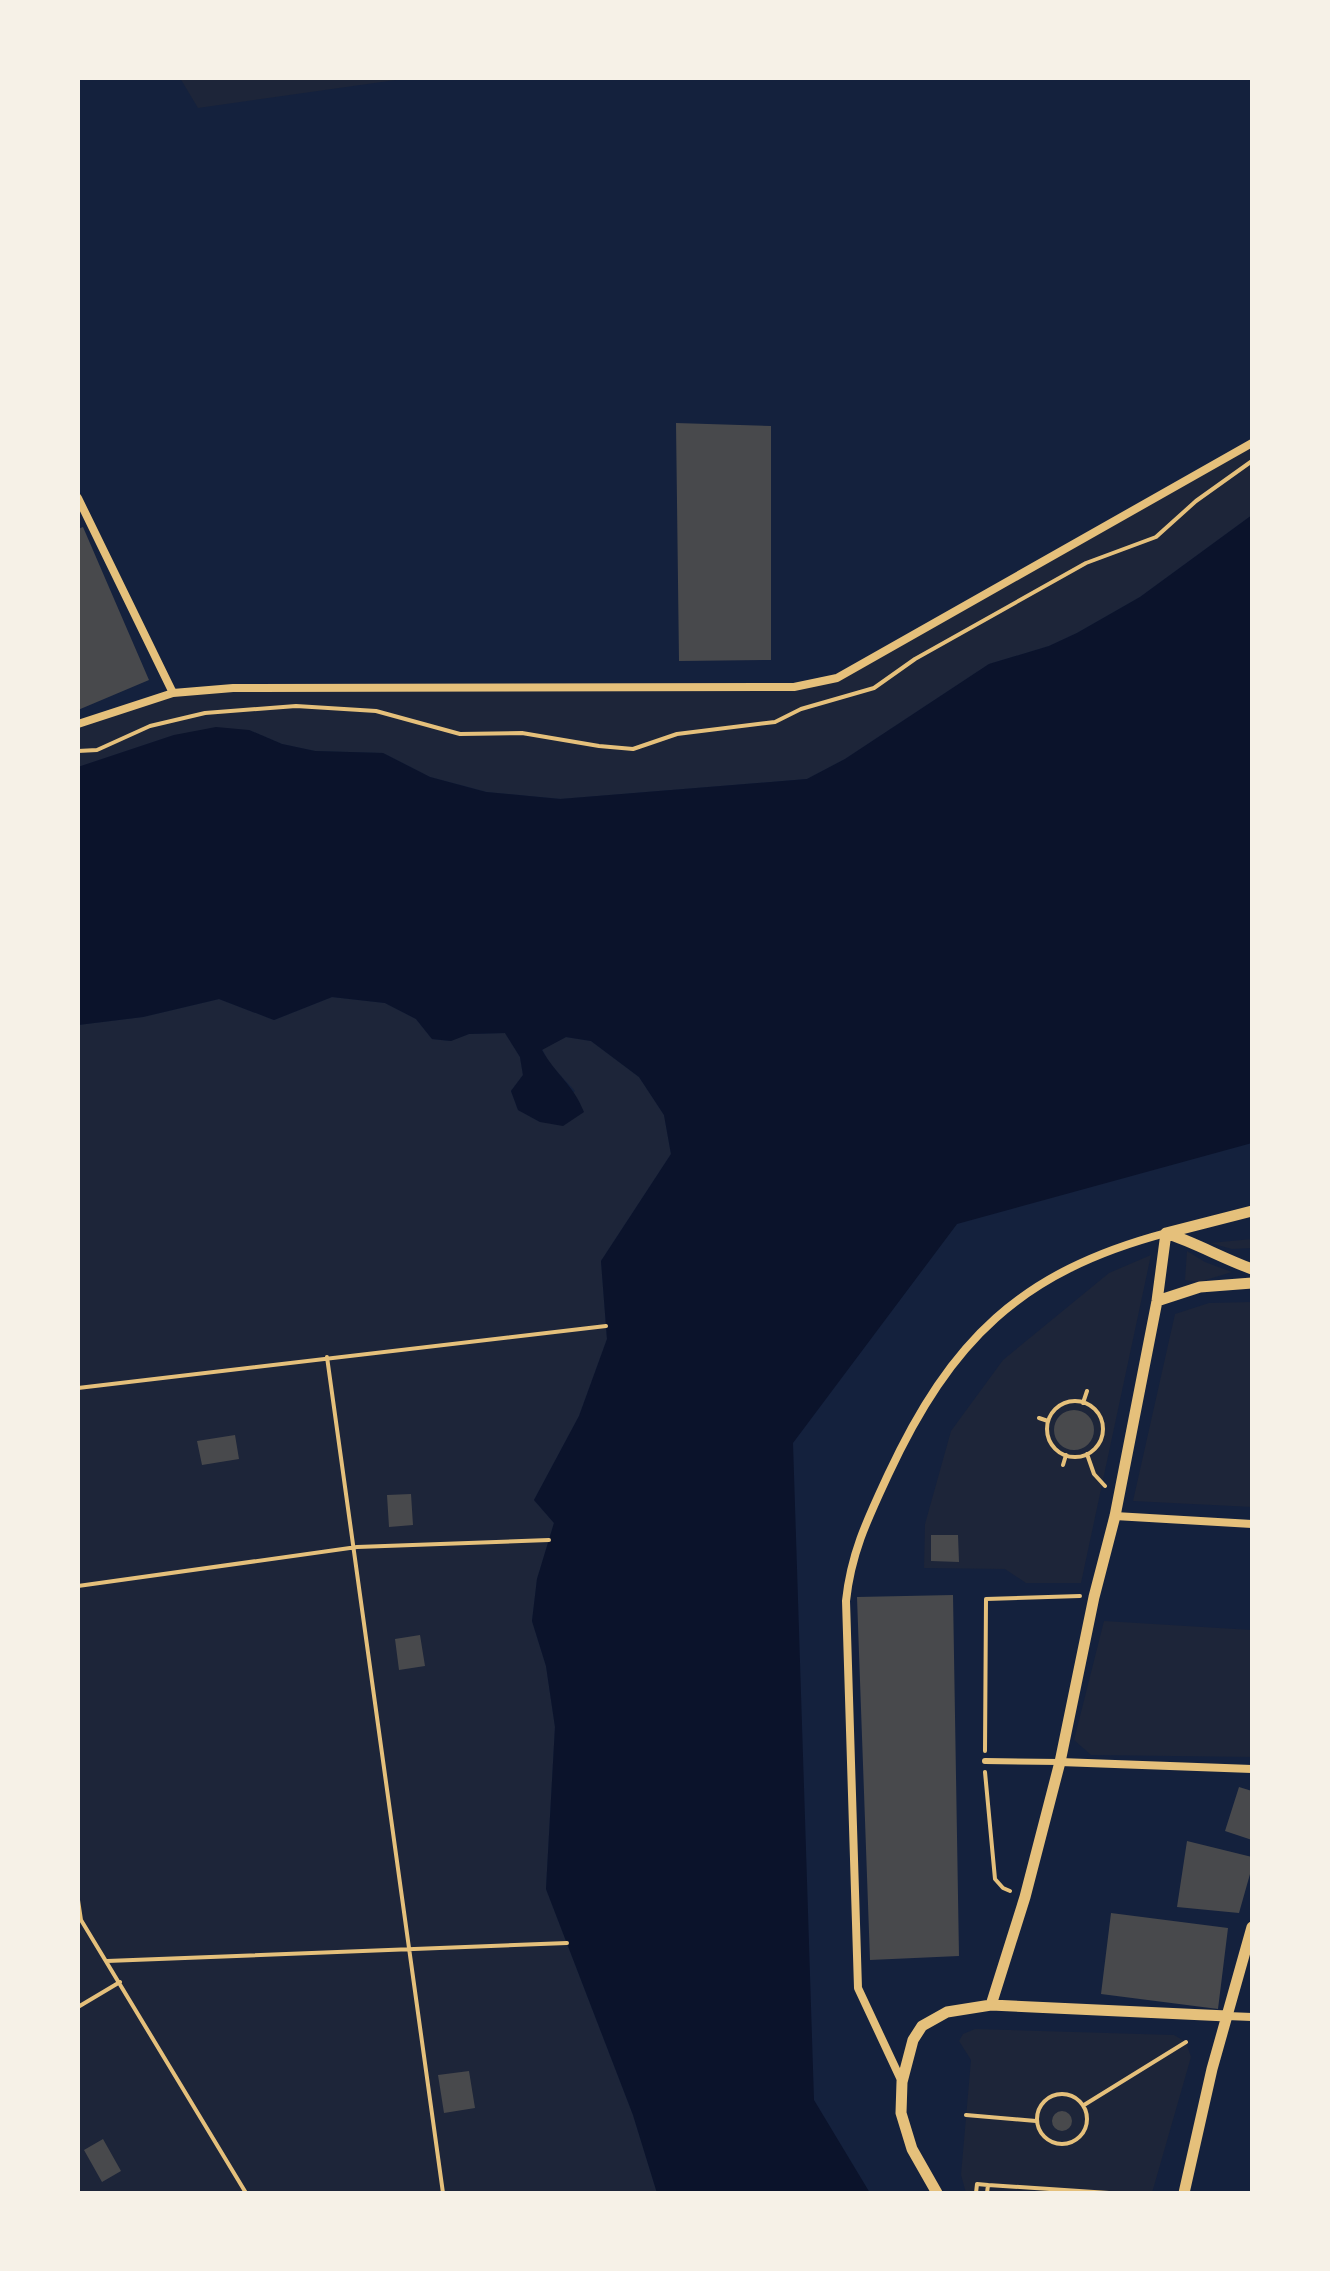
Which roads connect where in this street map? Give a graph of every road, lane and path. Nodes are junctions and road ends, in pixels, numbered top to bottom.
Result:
1 (1252, 443) edge
2 (78, 498) edge
3 (173, 693) junction
4 (78, 724) edge
5 (1252, 1211) edge
6 (1166, 1233) junction
7 (1252, 1269) edge
8 (1252, 1283) edge
9 (1157, 1301) junction
10 (606, 1326) dead end
11 (327, 1357) junction
12 (78, 1388) edge
13 (1087, 1391) dead end
14 (1083, 1403) junction
15 (1039, 1418) dead end
16 (1048, 1421) junction
17 (1101, 1439) junction
18 (1109, 1441) dead end
19 (1087, 1454) junction
20 (1066, 1455) junction
21 (1063, 1465) dead end
22 (1118, 1502) junction
23 (1115, 1516) junction
24 (1252, 1524) edge
25 (549, 1540) dead end
26 (354, 1548) junction
27 (78, 1586) edge
28 (1094, 1597) junction
29 (985, 1761) junction
30 (1060, 1762) junction
31 (1252, 1769) edge
32 (1025, 1897) junction
33 (78, 1900) edge
34 (1252, 1927) edge
35 (567, 1943) dead end
36 (409, 1949) junction
37 (107, 1961) junction
38 (120, 1982) junction
39 (991, 2005) junction
40 (78, 2007) edge
41 (1227, 2016) junction
42 (1252, 2017) edge
43 (1186, 2042) dead end
44 (902, 2082) junction
45 (1084, 2105) junction
46 (966, 2115) dead end
47 (1037, 2121) junction
48 (988, 2185) junction
49 (246, 2193) edge
50 (443, 2193) edge
51 (937, 2193) edge
52 (976, 2193) edge
53 (987, 2193) edge
54 (1109, 2193) edge
55 (1184, 2193) edge

1 - 3 street
2 - 3 street
3 - 4 street
5 - 6 main road
6 - 7 main road
6 - 9 main road
6 - 44 street
8 - 9 main road
9 - 22 main road
10 - 11 path
11 - 12 path
11 - 26 path
13 - 14 path
14 - 16 path
14 - 17 path
15 - 16 path
16 - 20 path
17 - 18 path
17 - 19 path
19 - 20 path
19 - 22 path
20 - 21 path
22 - 23 main road
23 - 24 street
23 - 28 main road
25 - 26 path
26 - 27 path
26 - 36 path
28 - 29 path
28 - 30 main road
29 - 30 street
29 - 32 path
30 - 31 street
30 - 32 main road
32 - 39 main road
33 - 37 path
34 - 41 main road
35 - 36 path
36 - 37 path
36 - 50 path
37 - 38 path
38 - 40 path
38 - 49 path
39 - 41 main road
39 - 44 main road
41 - 42 street
41 - 55 main road
43 - 45 path
44 - 51 main road
45 - 47 path
45 - 47 path
46 - 47 path
48 - 52 path
48 - 53 path
48 - 54 path

